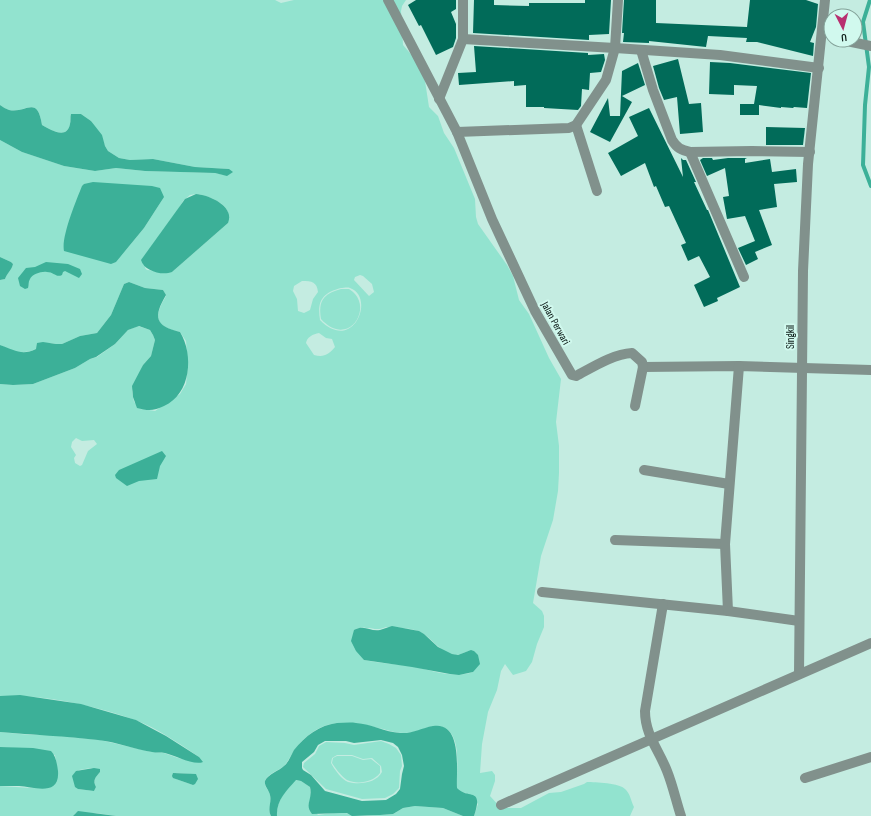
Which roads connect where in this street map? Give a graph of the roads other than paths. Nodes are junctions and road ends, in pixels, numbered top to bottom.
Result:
1 (388, 0) edge
2 (463, 0) edge
3 (618, 0) edge
4 (463, 39) junction
5 (615, 48) junction
6 (824, 48) edge
7 (641, 50) junction
8 (819, 68) junction
9 (439, 99) junction
10 (576, 126) junction
11 (457, 132) junction
12 (690, 152) junction
13 (810, 152) junction
14 (597, 191) dead end
15 (744, 278) dead end
16 (643, 366) junction
17 (739, 366) junction
18 (802, 368) junction
19 (871, 370) edge
20 (635, 406) dead end
21 (644, 470) dead end
22 (729, 484) junction
23 (615, 540) dead end
24 (725, 544) junction
25 (542, 592) dead end
26 (663, 604) junction
27 (728, 611) junction
28 (799, 621) junction
29 (871, 643) edge
30 (799, 674) junction
31 (651, 738) junction
32 (871, 757) edge
33 (805, 778) dead end
34 (501, 805) dead end
35 (681, 816) edge

1 - 9 street, Jalan Perwari
2 - 4 street
3 - 5 street
4 - 5 street
4 - 9 street
5 - 7 street
5 - 10 street
6 - 8 street, Singkil
7 - 8 street
7 - 12 street
8 - 13 street, Singkil
9 - 11 street, Jalan Perwari
10 - 11 street
10 - 14 street
11 - 16 street, Jalan Perwari
12 - 13 street
12 - 15 street
13 - 18 street, Singkil
16 - 17 street
16 - 20 street
17 - 18 street
17 - 22 street
18 - 19 street
18 - 28 street, Singkil
21 - 22 street
22 - 24 street
23 - 24 street
24 - 27 street
25 - 26 street
26 - 27 street
26 - 31 street
27 - 28 street
28 - 30 street, Singkil
29 - 30 street
30 - 31 street
31 - 34 street
31 - 35 street
32 - 33 street

